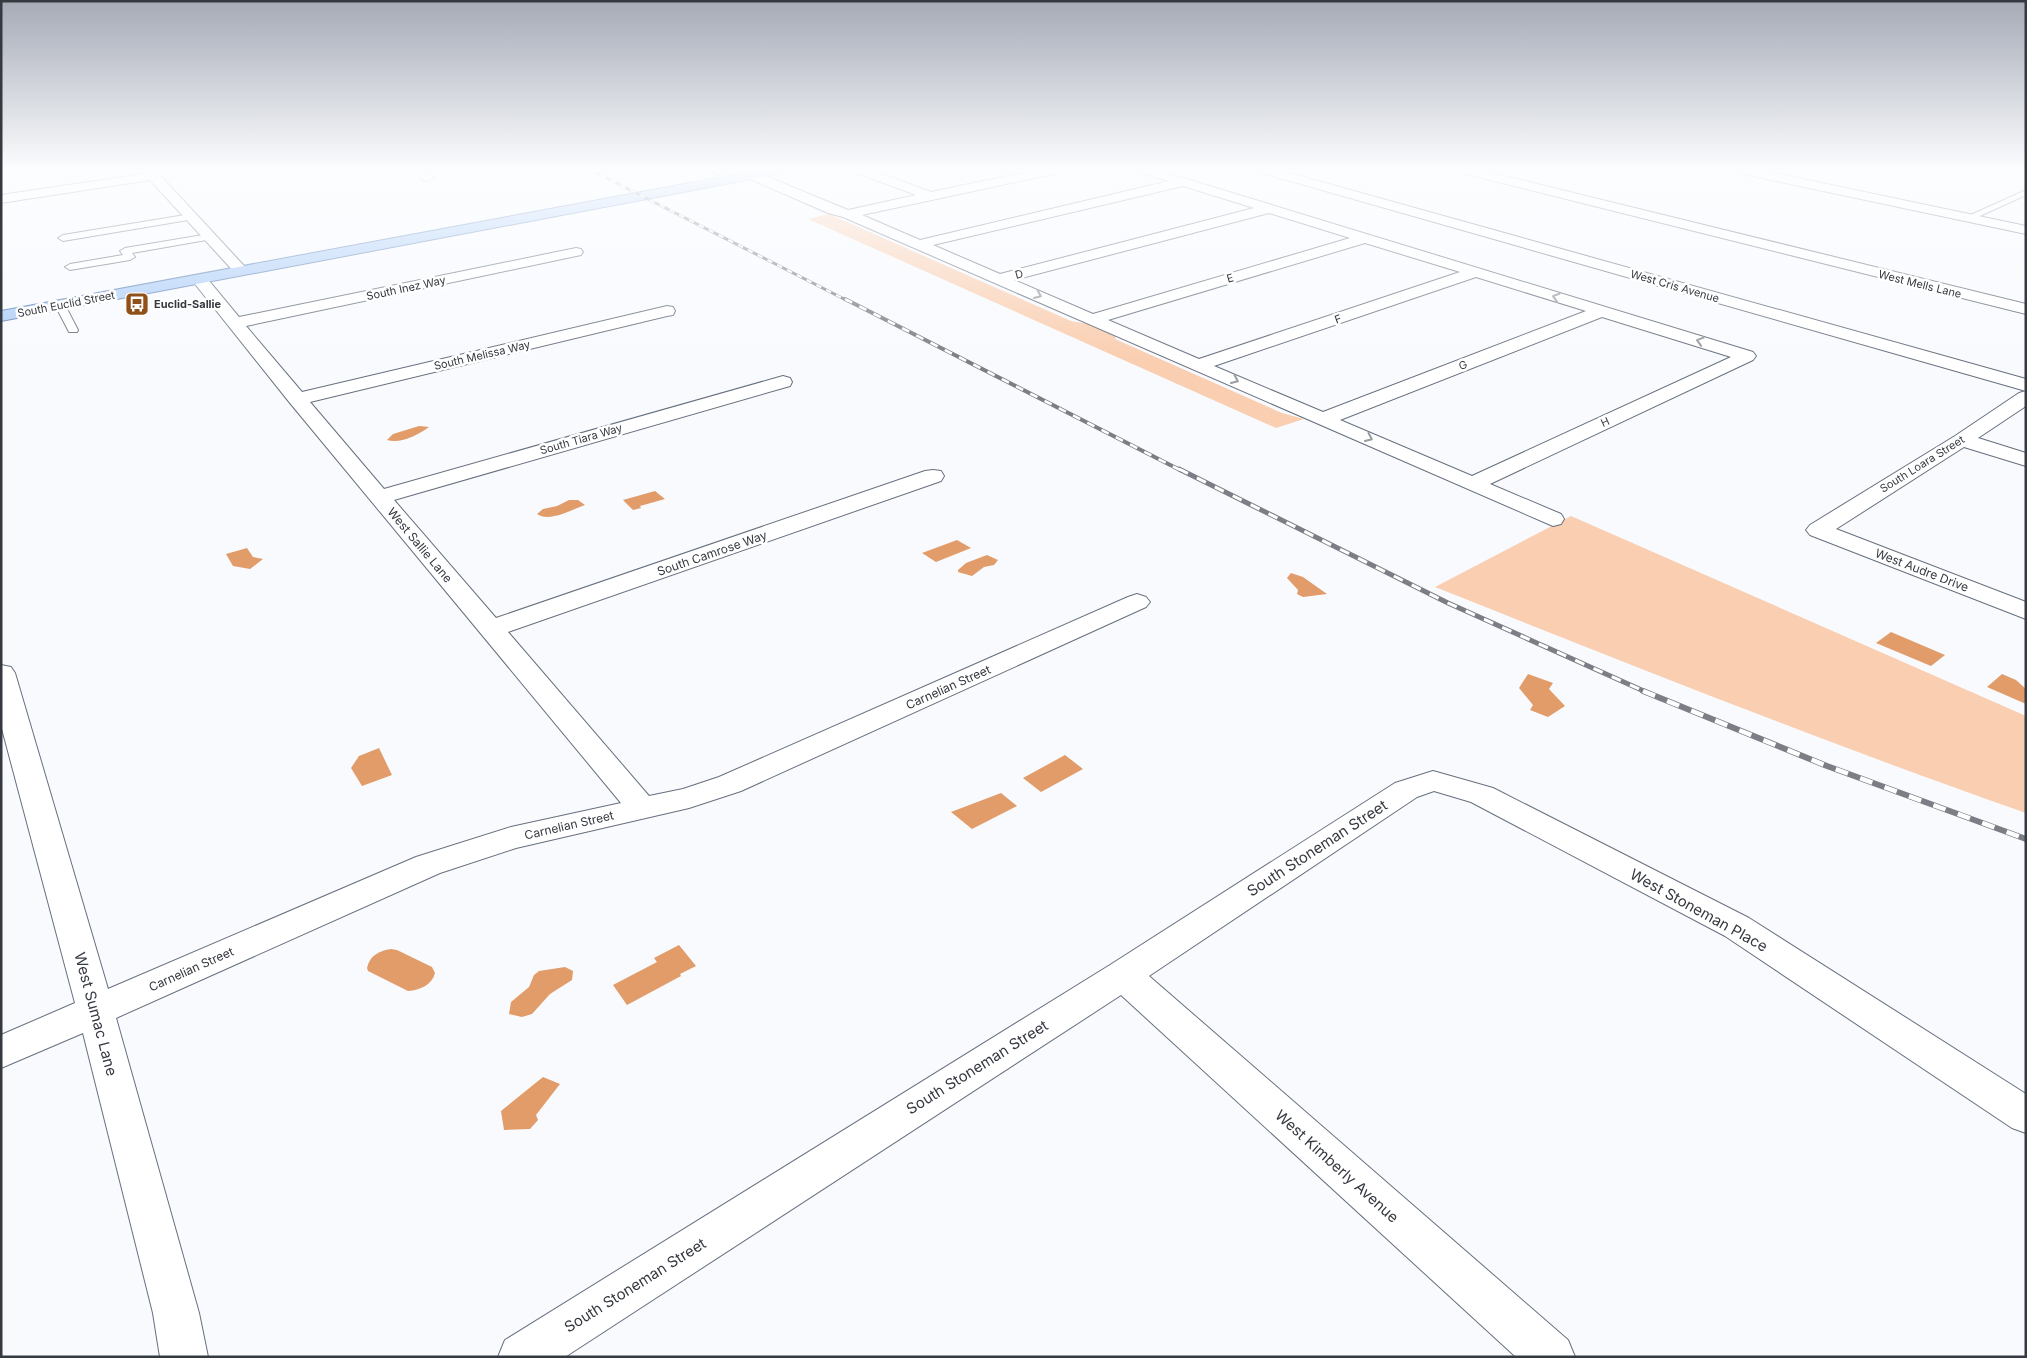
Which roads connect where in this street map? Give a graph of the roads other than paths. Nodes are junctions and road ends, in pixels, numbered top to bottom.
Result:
1 (91, 233) edge
2 (206, 233) edge
3 (440, 233) edge
4 (894, 233) edge
5 (965, 233) edge
6 (1174, 233) edge
7 (1351, 233) edge
8 (1490, 233) edge
9 (1721, 233) edge
10 (209, 237) junction
11 (63, 238) dead end
12 (1366, 238) junction
13 (920, 244) junction
14 (576, 252) dead end
15 (68, 263) dead end
16 (241, 271) junction
17 (1476, 272) junction
18 (199, 279) junction
19 (1000, 279) junction
20 (60, 305) junction
21 (2026, 309) edge
22 (667, 311) dead end
23 (1602, 311) junction
24 (1, 316) edge
25 (1094, 319) junction
26 (235, 323) junction
27 (73, 330) dead end
28 (1200, 365) junction
29 (784, 382) dead end
30 (2026, 385) edge
31 (2026, 397) edge
32 (297, 399) junction
33 (1324, 419) junction
34 (1962, 440) junction
35 (2026, 460) edge
36 (932, 476) dead end
37 (1472, 484) junction
38 (379, 497) junction
39 (1553, 519) dead end
40 (1818, 530) joint
41 (1137, 602) dead end
42 (2026, 611) edge
43 (491, 629) junction
44 (4, 691) edge
45 (1433, 781) joint
46 (642, 808) junction
47 (1123, 975) junction
48 (96, 1011) junction
49 (1, 1052) edge
50 (2026, 1116) edge
51 (184, 1357) edge
52 (522, 1357) edge
53 (1550, 1357) edge

1 - 11 lane
2 - 10 street
3 - 16 main road, South Euclid Street
4 - 13 street
5 - 13 street
6 - 19 street, D
7 - 12 street, H
8 - 30 street, West Cris Avenue
9 - 21 street, West Mells Lane
10 - 15 lane
10 - 16 street
12 - 17 street, H
12 - 25 street, E
13 - 19 street
14 - 26 street, South Inez Way
16 - 18 main road, South Euclid Street
23 -> 17 street, H
17 - 28 street, F
18 - 20 main road, South Euclid Street
18 - 26 street, West Sallie Lane
19 -> 25 street
20 - 24 main road, South Euclid Street
20 - 27 lane
22 - 32 street, South Melissa Way
23 - 33 street, G
37 -> 23 street, H
25 - 28 street
26 - 32 street, West Sallie Lane
28 -> 33 street
29 - 38 street, South Tiara Way
31 - 34 street, South Loara Street
32 - 38 street, West Sallie Lane
33 -> 37 street
34 - 35 street
34 - 40 street, South Loara Street
36 - 43 street, South Camrose Way
37 - 39 street
38 - 43 street, West Sallie Lane
40 - 42 street, West Audre Drive
41 - 46 street, Carnelian Street
43 - 46 street, West Sallie Lane
44 - 48 street, West Sumac Lane
45 - 47 street, South Stoneman Street
45 - 50 street, West Stoneman Place
46 - 48 street, Carnelian Street
47 - 52 street, South Stoneman Street
47 - 53 street, West Kimberly Avenue
48 - 49 street, Carnelian Street
48 - 51 street, West Sumac Lane

